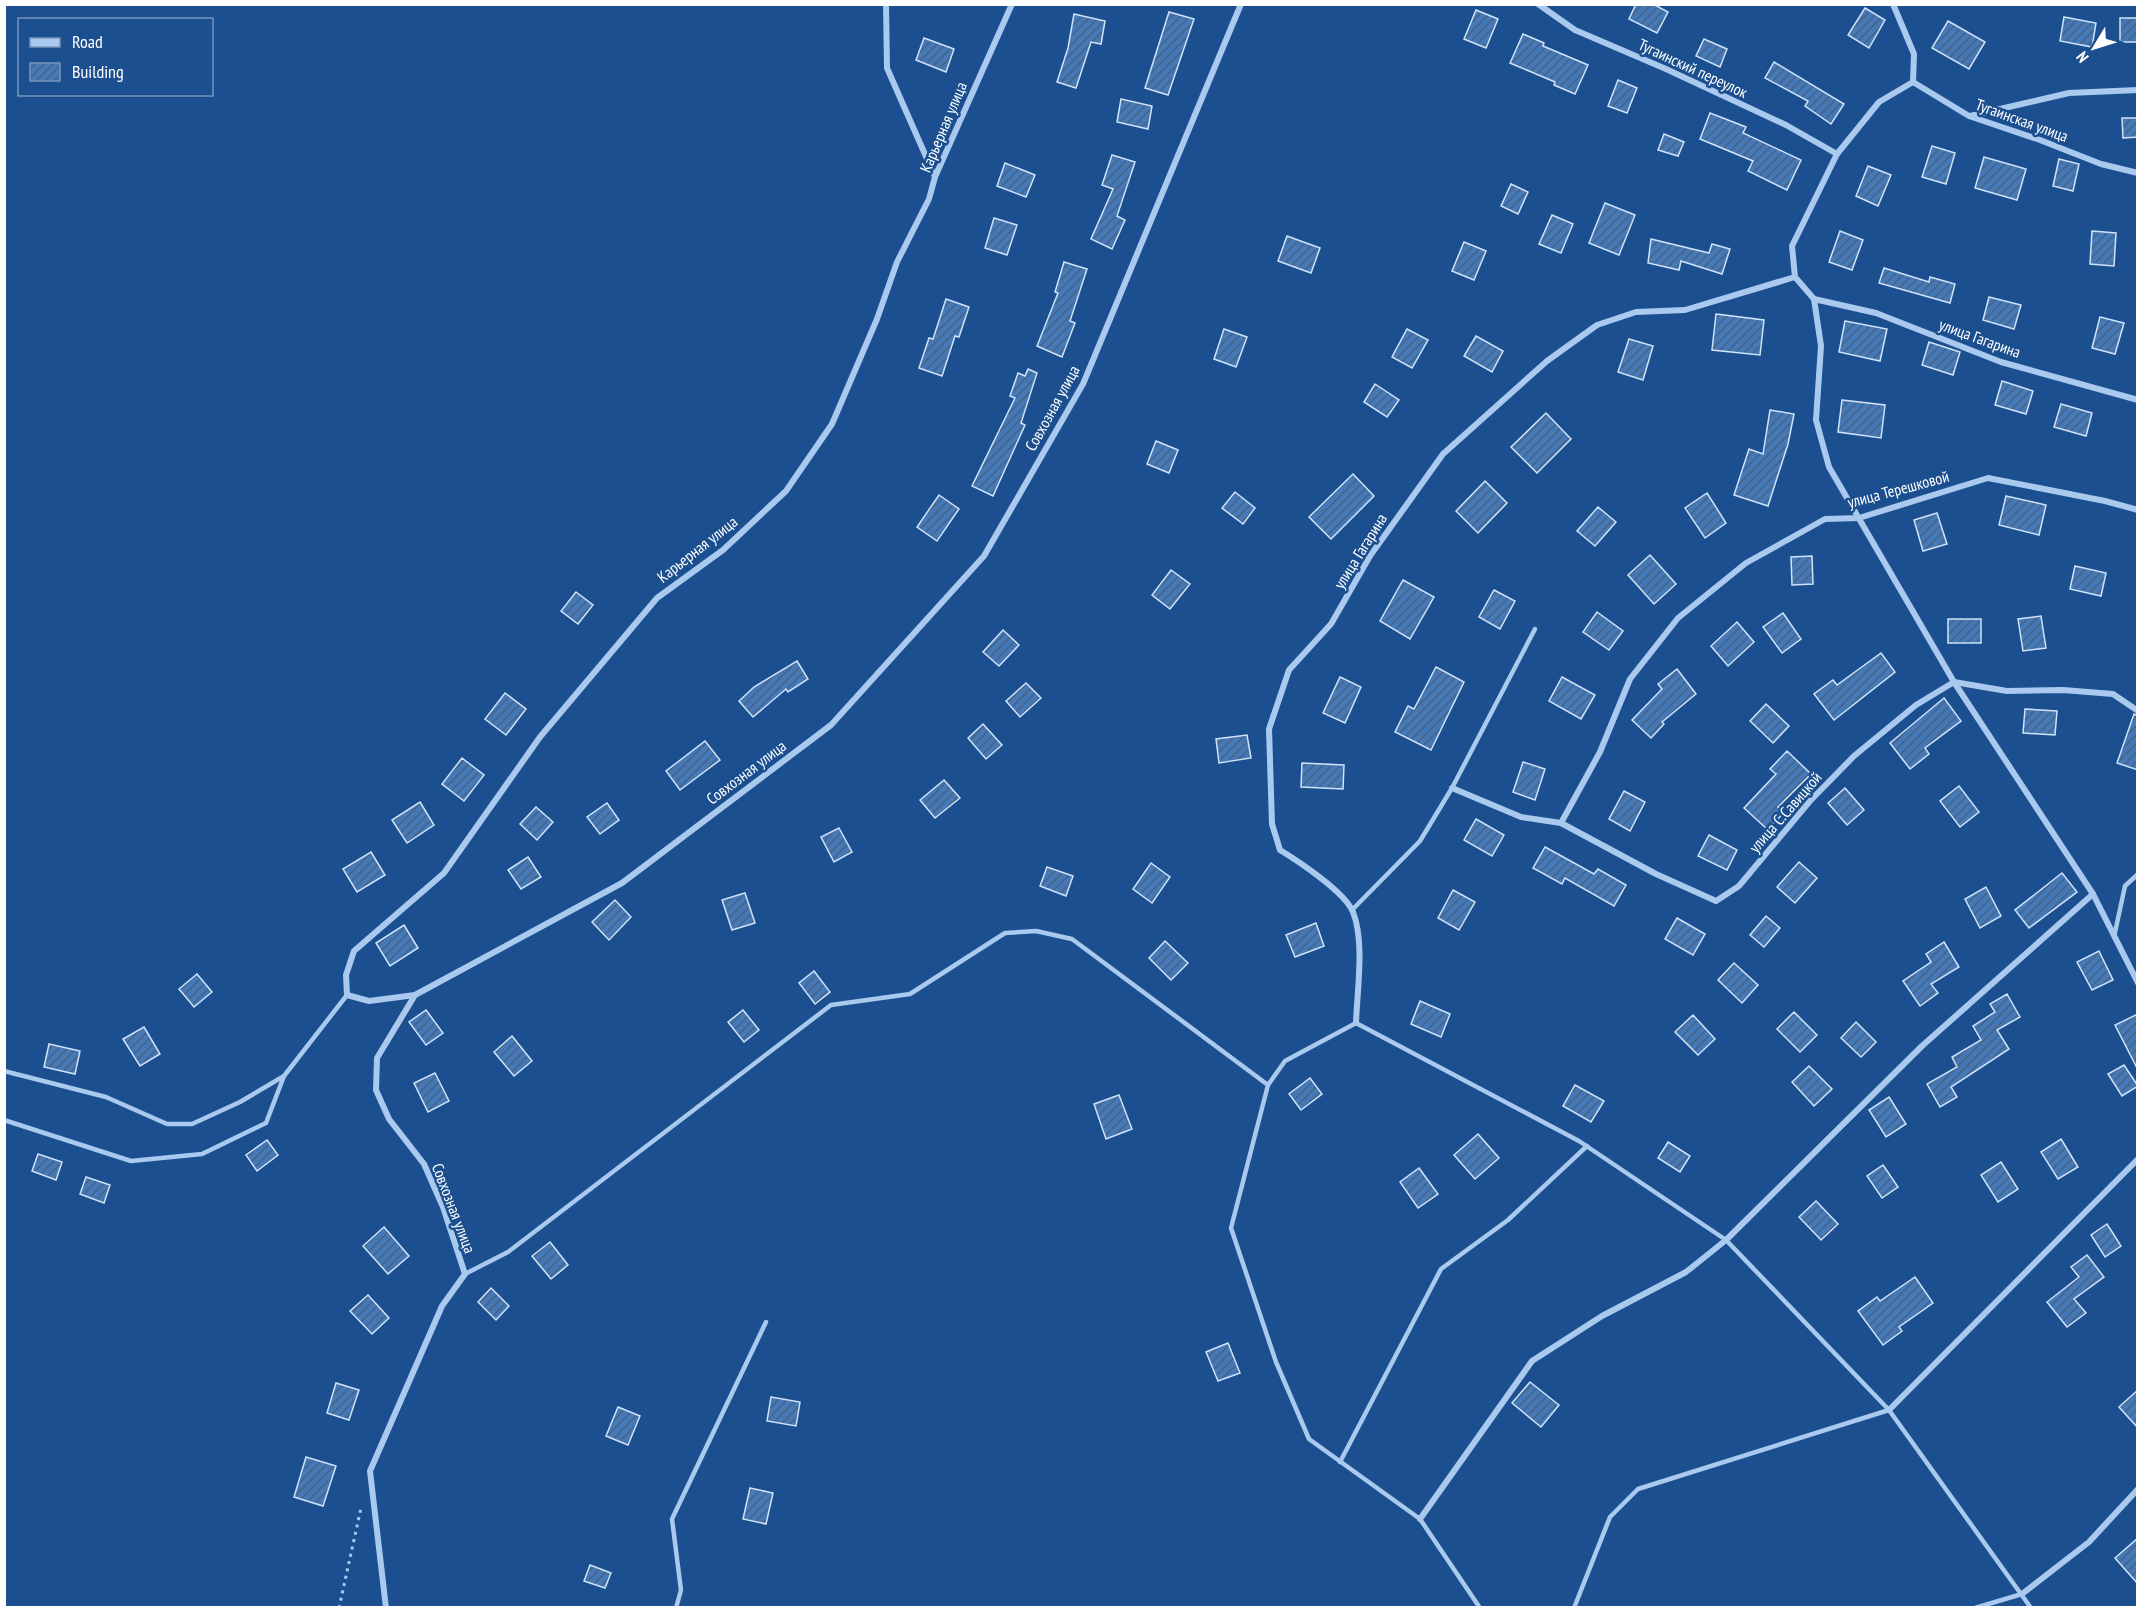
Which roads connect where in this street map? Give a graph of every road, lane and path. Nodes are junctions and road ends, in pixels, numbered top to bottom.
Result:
1 (886, 4) edge
2 (1012, 4) edge
3 (1241, 4) edge
4 (1538, 4) edge
5 (1893, 4) edge
6 (1913, 82) junction
7 (2138, 90) edge
8 (1969, 116) junction
9 (1837, 154) junction
10 (2138, 172) edge
11 (935, 177) junction
12 (1795, 278) junction
13 (1814, 299) junction
14 (2138, 400) edge
15 (2138, 510) edge
16 (1859, 518) junction
17 (1535, 629) dead end
18 (1954, 682) junction
19 (2138, 711) edge
20 (1452, 788) junction
21 (1561, 823) junction
22 (2138, 874) edge
23 (2093, 894) junction
24 (1352, 910) junction
25 (2114, 937) junction
26 (2138, 983) edge
27 (346, 995) junction
28 (415, 995) junction
29 (1356, 1023) junction
30 (4, 1071) edge
31 (284, 1076) junction
32 (1268, 1085) junction
33 (4, 1120) edge
34 (1587, 1146) junction
35 (2138, 1159) edge
36 (1726, 1240) junction
37 (465, 1274) junction
38 (766, 1322) dead end
39 (1889, 1410) junction
40 (1340, 1462) junction
41 (2138, 1489) edge
42 (362, 1505) dead end
43 (1420, 1519) junction
44 (2022, 1594) junction
45 (387, 1607) edge
46 (339, 1608) edge
47 (676, 1608) edge
48 (1480, 1608) edge
49 (1574, 1608) edge
50 (1975, 1608) edge
51 (2031, 1608) edge

1 - 11 street
2 - 11 street, Карьерная улица
3 - 28 street, Совхозная улица
4 - 9 street, Тугаинский переулок
5 - 6 street
6 - 8 street, Тугаинская улица
6 - 9 street
7 - 8 street
8 - 10 street, Тугаинская улица
9 - 12 street
11 - 27 street, Карьерная улица
12 - 13 street
12 - 24 street, улица Гагарина
13 - 14 street, улица Гагарина
13 - 16 street
15 - 16 street, улица Терешковой
16 - 18 street
16 - 21 street, улица Терешковой
17 - 20 lane
18 - 19 street
18 - 21 street, улица С.Савицкой
18 - 23 street
20 - 21 street, улица С.Савицкой
20 - 24 lane
22 - 25 lane
23 - 25 street
23 - 36 street
24 - 29 street
25 - 26 street
27 - 28 street
27 - 31 lane
28 - 37 street, Совхозная улица
29 - 32 lane
29 - 34 lane
30 - 31 lane
31 - 33 lane
32 - 37 lane
32 - 40 lane
34 - 36 lane
34 - 40 lane
35 - 39 street
36 - 39 lane
36 - 43 street
37 - 45 street, Совхозная улица
38 - 47 lane
39 - 44 lane
39 - 49 lane
40 - 43 lane
41 - 44 street
42 - 46 path
43 - 48 lane
44 - 50 lane
44 - 51 lane

